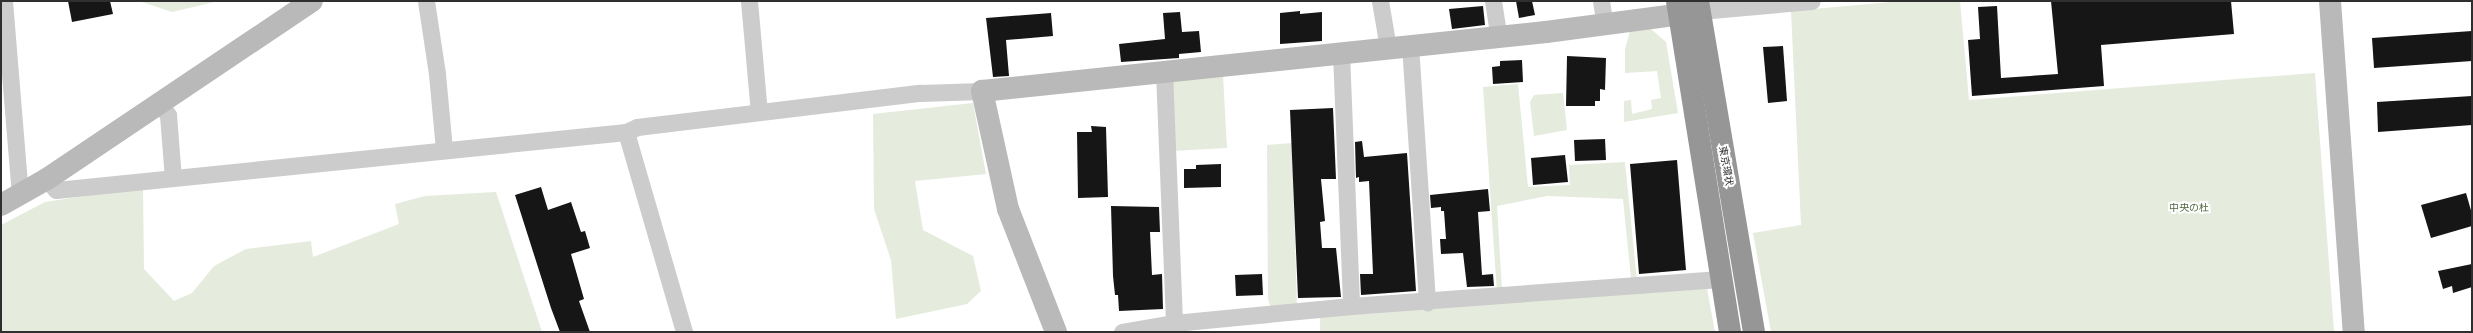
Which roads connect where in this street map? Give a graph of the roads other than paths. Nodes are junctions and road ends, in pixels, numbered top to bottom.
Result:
1 (4, 1) edge
2 (312, 1) edge
3 (426, 1) edge
4 (749, 1) edge
5 (1380, 1) edge
6 (1493, 1) edge
7 (1601, 1) edge
8 (1812, 1) edge
9 (2330, 1) edge
10 (1767, 3) edge
11 (1688, 7) edge
12 (1605, 25) junction
13 (1499, 37) junction
14 (1410, 45) junction
15 (1388, 48) junction
16 (1341, 53) junction
17 (1164, 72) junction
18 (982, 91) junction
19 (160, 104) junction
20 (759, 112) junction
21 (626, 132) junction
22 (444, 149) junction
23 (173, 178) junction
24 (47, 179) junction
25 (20, 194) junction
26 (1, 205) edge
27 (1720, 279) junction
28 (1427, 302) junction
29 (1351, 306) junction
30 (1174, 323) junction
31 (684, 332) edge
32 (1056, 332) edge
33 (1122, 332) edge
34 (1730, 332) edge
35 (1754, 332) edge
36 (2354, 332) edge

1 - 25 street
2 - 19 street
3 - 22 street
4 - 20 street
5 - 15 street
6 - 13 street
7 - 12 street
8 - 10 street
9 - 36 street
10 - 11 street
11 - 12 street
11 - 27 highway
11 - 35 highway, 東京環状
12 - 13 street
13 - 14 street
14 - 15 street
14 - 28 street
15 - 16 street
16 - 17 street
16 - 29 street
17 - 18 street
17 - 30 street
18 - 20 street
18 - 32 street
19 - 23 street
19 - 24 street
20 - 21 street
21 - 22 street
21 - 31 street
22 - 23 street
23 - 24 street
24 - 25 street
25 - 26 street
27 - 28 street
27 - 34 highway
28 - 29 street
29 - 30 street
30 - 33 street

